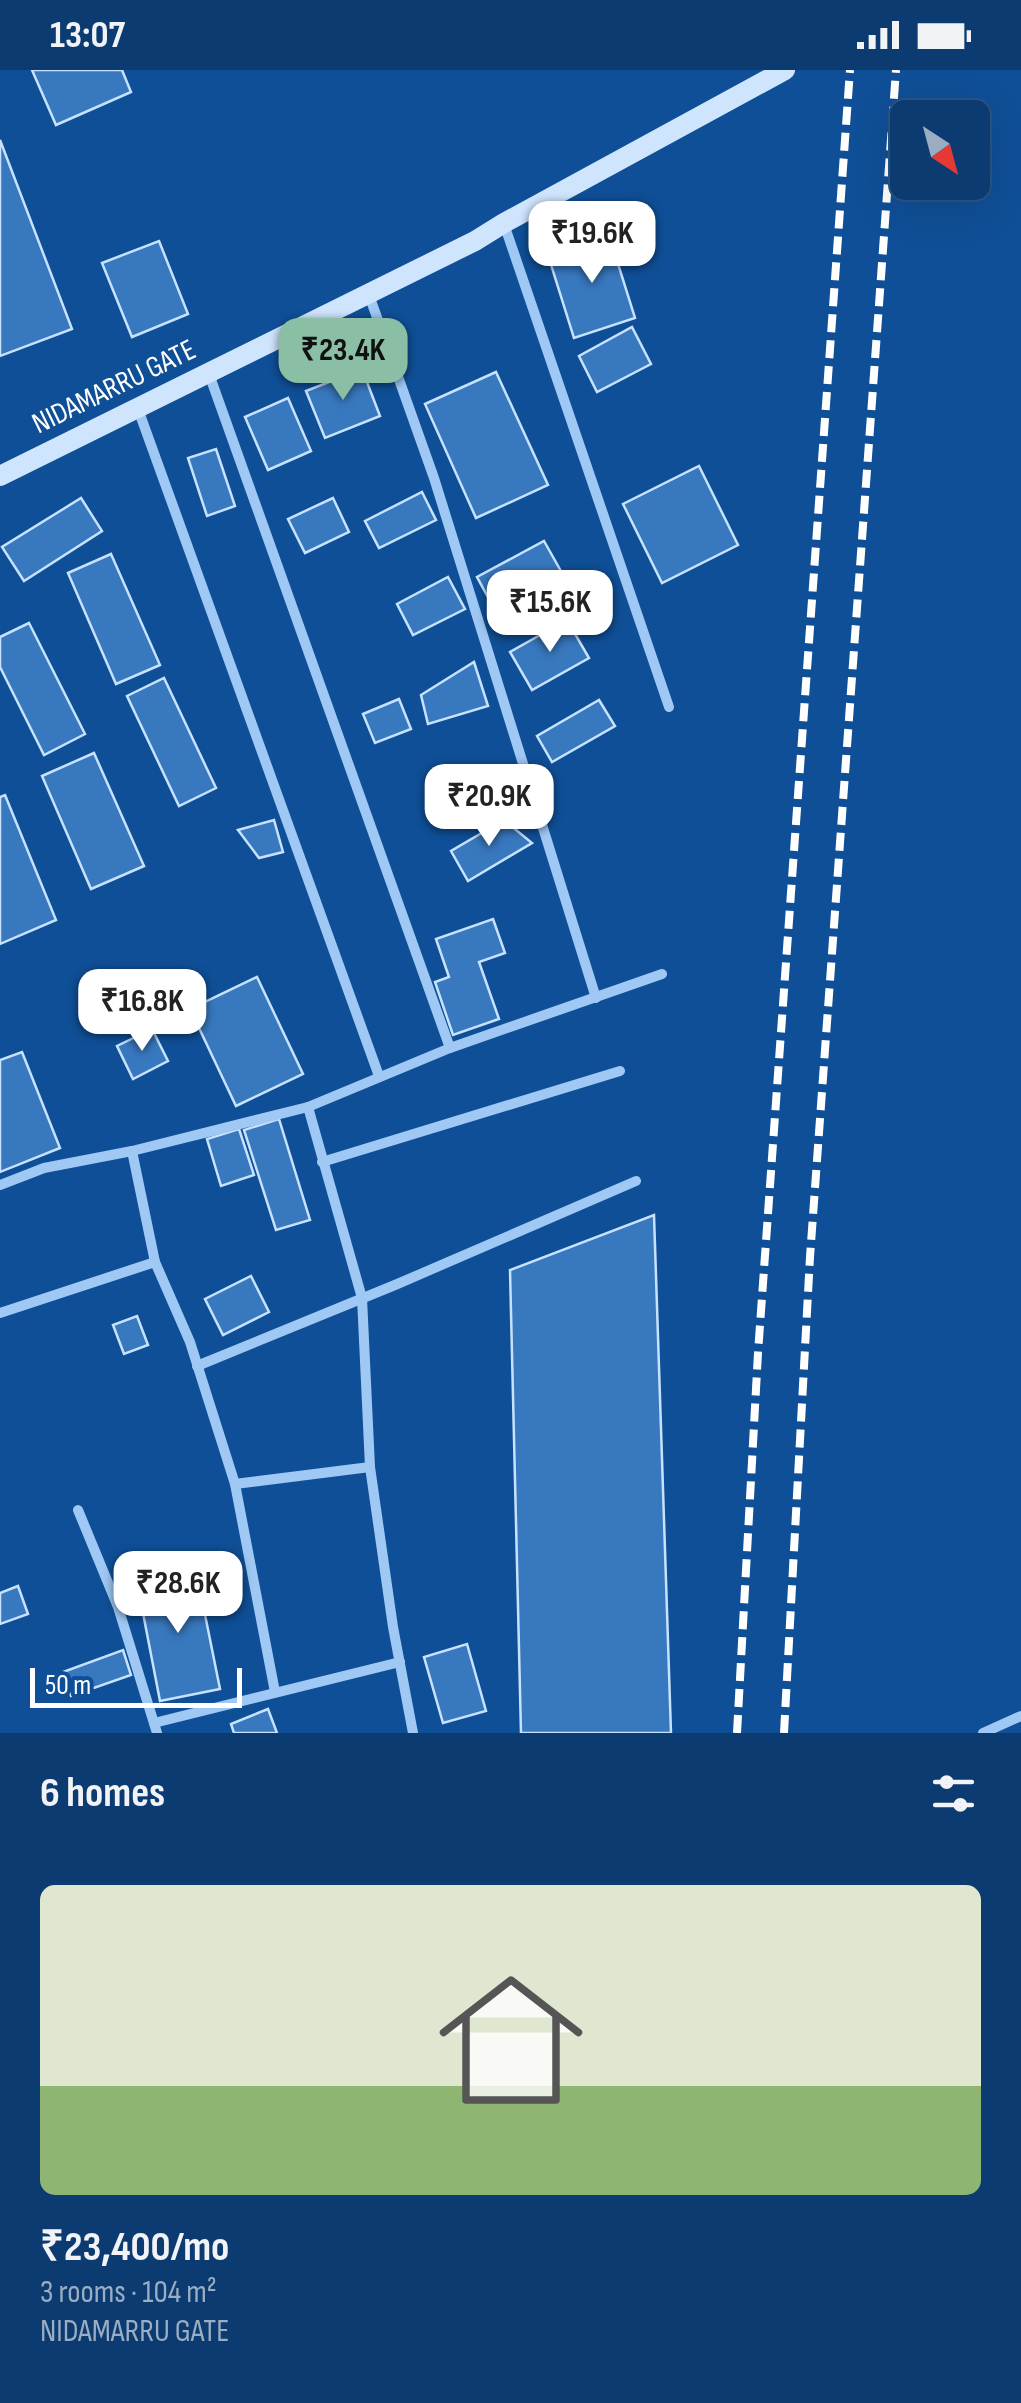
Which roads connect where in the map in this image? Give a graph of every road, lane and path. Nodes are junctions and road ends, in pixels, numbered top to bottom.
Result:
1 (785, 70) edge
2 (504, 223) junction
3 (368, 295) junction
4 (210, 374) junction
5 (138, 409) junction
6 (0, 476) edge
7 (668, 707) dead end
8 (662, 974) dead end
9 (596, 998) junction
10 (450, 1048) junction
11 (620, 1070) dead end
12 (378, 1076) junction
13 (308, 1106) junction
14 (132, 1152) junction
15 (322, 1162) junction
16 (636, 1181) dead end
17 (0, 1186) edge
18 (156, 1262) junction
19 (362, 1298) junction
20 (0, 1313) edge
21 (197, 1366) junction
22 (370, 1467) junction
23 (235, 1484) junction
24 (78, 1510) dead end
25 (400, 1662) junction
26 (276, 1692) junction
27 (1021, 1716) edge
28 (156, 1728) edge
29 (413, 1733) edge
30 (983, 1733) edge

1 - 2 main road, NIDAMARRU GATE
2 - 3 main road, NIDAMARRU GATE
2 - 7 street
3 - 4 main road, NIDAMARRU GATE
3 - 9 street
4 - 5 main road, NIDAMARRU GATE
4 - 10 street
5 - 6 main road, NIDAMARRU GATE
5 - 12 street
8 - 9 street
9 - 10 street
10 - 12 street
11 - 15 street
12 - 13 street
13 - 14 street
13 - 15 street
14 - 17 street
14 - 18 street
15 - 19 street
16 - 19 street
18 - 20 street
18 - 21 street
19 - 21 street
19 - 22 street
21 - 23 street
22 - 23 street
22 - 25 street
23 - 26 street
24 - 28 street
25 - 26 street
25 - 29 street
26 - 28 street
27 - 30 street

